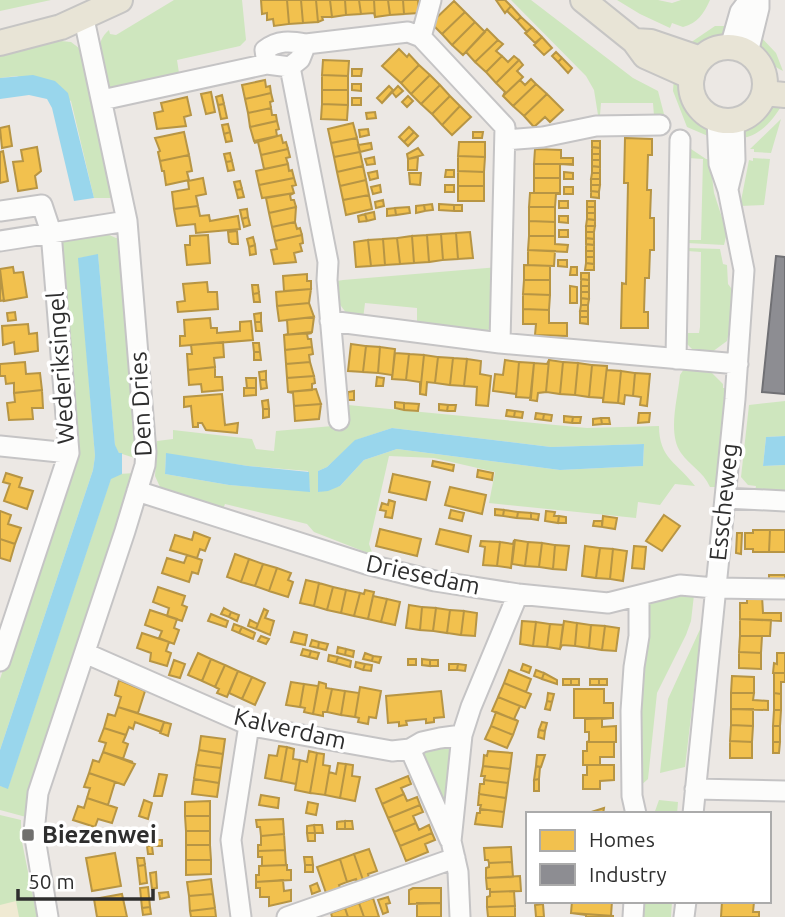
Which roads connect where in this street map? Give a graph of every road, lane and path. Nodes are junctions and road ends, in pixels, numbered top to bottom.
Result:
1 (120, 0) edge
2 (431, 0) edge
3 (583, 0) edge
4 (749, 0) edge
5 (759, 0) edge
6 (84, 19) junction
7 (421, 37) junction
8 (0, 43) edge
9 (306, 44) junction
10 (739, 50) junction
11 (267, 64) junction
12 (290, 67) junction
13 (696, 68) junction
14 (775, 85) edge
15 (102, 100) junction
16 (726, 120) junction
17 (660, 125) dead end
18 (505, 140) junction
19 (680, 140) dead end
20 (0, 211) edge
21 (127, 222) junction
22 (51, 232) junction
23 (0, 241) edge
24 (330, 321) junction
25 (500, 343) junction
26 (676, 359) junction
27 (738, 364) junction
28 (339, 420) dead end
29 (0, 446) edge
30 (69, 453) junction
31 (137, 491) junction
32 (725, 498) junction
33 (785, 500) edge
34 (716, 588) junction
35 (785, 589) edge
36 (519, 594) junction
37 (639, 596) junction
38 (4, 637) edge
39 (85, 653) junction
40 (0, 661) edge
41 (249, 725) junction
42 (462, 735) junction
43 (410, 749) junction
44 (695, 789) junction
45 (785, 791) edge
46 (636, 812) edge
47 (693, 812) edge
48 (453, 850) junction
49 (48, 917) edge
50 (241, 917) edge
51 (287, 917) edge
52 (460, 917) edge

1 - 6 main road
2 - 7 street
3 - 13 main road
4 - 10 street
5 - 10 street
6 - 8 main road
6 - 15 street, Den Dries
7 - 9 street
7 - 18 street
9 - 11 street
9 - 12 street
10 - 13 main road
10 - 14 main road
11 - 12 street
11 - 15 street
12 - 24 street
13 - 16 main road
14 - 16 main road
15 - 21 street, Den Dries
16 - 27 street, Esscheweg
17 - 18 street
18 - 25 street
19 - 26 street
20 - 22 street
21 - 22 street
21 - 31 street, Den Dries
22 - 23 street
22 - 30 street, Wederiksingel
24 - 25 street
24 - 28 street
25 - 26 street
26 - 27 street
27 - 32 street, Esscheweg
29 - 30 street
30 - 38 street, Wederiksingel
31 - 36 street, Driesedam
31 - 39 street, Den Dries
32 - 33 street
32 - 34 street, Esscheweg
34 - 35 street, Driesedam
34 - 37 street, Driesedam
34 - 44 street, Esscheweg
36 - 37 street, Driesedam
36 - 42 street
37 - 46 street
38 - 40 street, Wederiksingel
39 - 41 street, Kalverdam
39 - 49 street, Den Dries
41 - 43 street, Kalverdam
41 - 50 street
42 - 43 street, Kalverdam
42 - 48 street
43 - 48 street
44 - 45 street
44 - 47 street, Esscheweg
48 - 51 street
48 - 52 street

